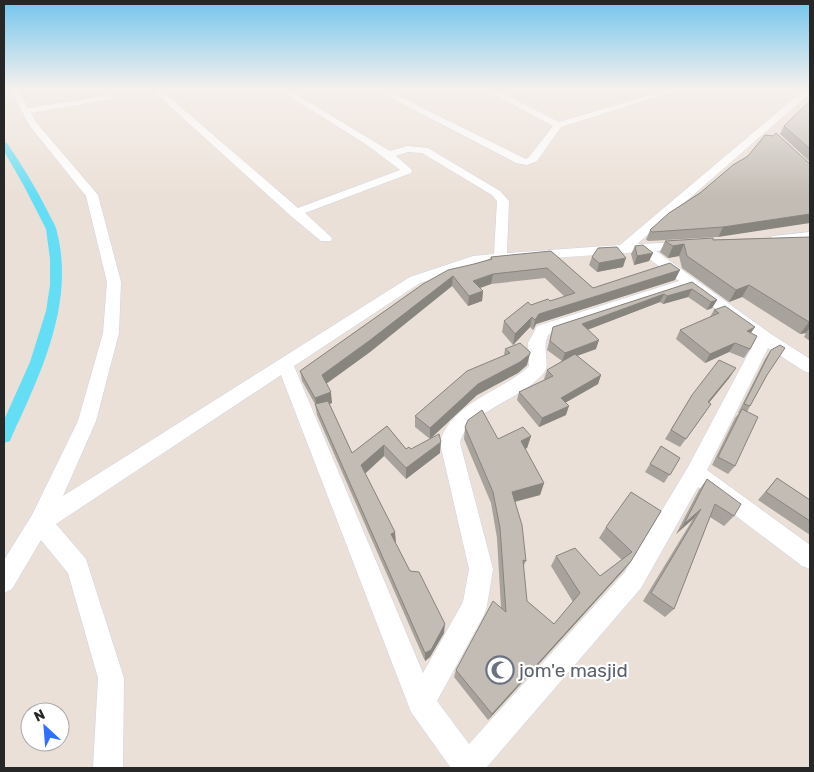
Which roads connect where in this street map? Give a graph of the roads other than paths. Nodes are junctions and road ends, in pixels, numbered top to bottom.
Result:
1 (34, 125) edge
2 (196, 125) edge
3 (340, 125) edge
4 (448, 125) edge
5 (558, 125) edge
6 (766, 125) edge
7 (764, 127) junction
8 (776, 137) edge
9 (389, 155) junction
10 (295, 213) junction
11 (810, 236) edge
12 (326, 238) dead end
13 (758, 241) edge
14 (700, 244) edge
15 (643, 248) junction
16 (624, 249) junction
17 (500, 257) junction
18 (689, 283) junction
19 (765, 338) junction
20 (285, 364) junction
21 (810, 367) edge
22 (695, 473) junction
23 (40, 522) junction
24 (810, 558) edge
25 (4, 581) edge
26 (421, 702) junction
27 (108, 768) edge
28 (467, 768) edge

1 - 23 street
2 - 10 street
3 - 9 street
4 - 5 street
6 - 7 street
7 - 8 street
7 - 16 street
9 - 10 street
9 - 17 street
10 - 12 street
11 - 13 street
14 - 15 street
15 - 16 street
15 - 18 street
16 - 17 street
17 - 20 street
18 - 19 street
18 - 26 street
19 - 21 street
19 - 22 street
20 - 23 street
20 - 26 street
22 - 24 street
22 - 28 street
23 - 25 street
23 - 27 street
26 - 28 street

